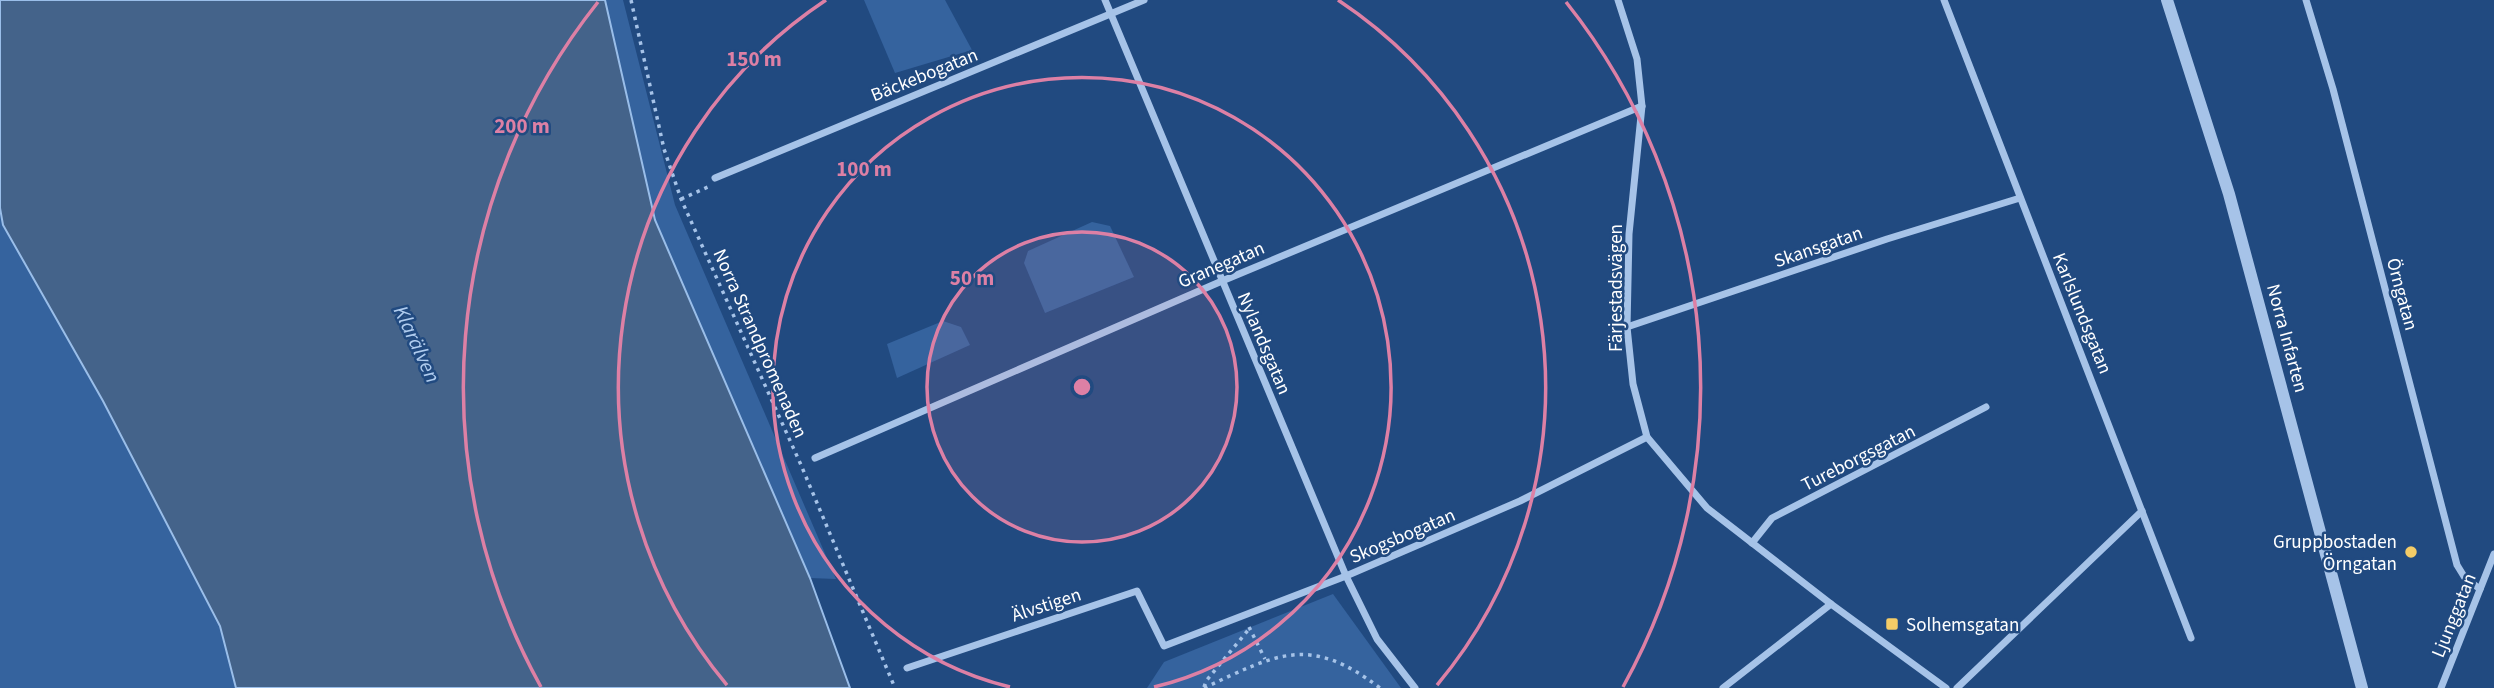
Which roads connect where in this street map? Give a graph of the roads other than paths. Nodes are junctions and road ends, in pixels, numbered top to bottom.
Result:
1 (1105, 0) edge
2 (1144, 0) edge
3 (1618, 0) edge
4 (1944, 0) edge
5 (2168, 0) edge
6 (2305, 0) edge
7 (1111, 15) junction
8 (1642, 106) junction
9 (715, 178) road end
10 (2020, 198) junction
11 (1222, 281) junction
12 (1627, 327) junction
13 (1986, 407) dead end
14 (1647, 437) junction
15 (815, 458) dead end
16 (2142, 512) junction
17 (1752, 543) junction
18 (2494, 554) edge
19 (1346, 576) junction
20 (2480, 589) junction
21 (1831, 604) junction
22 (2191, 638) dead end
23 (1164, 646) joint
24 (907, 667) dead end
25 (1415, 688) edge
26 (1723, 688) edge
27 (1946, 688) edge
28 (1957, 688) edge
29 (2362, 688) edge
30 (2441, 688) edge

1 - 7 street, Nylandsgatan
2 - 7 street, Bäckebogatan
3 - 8 street, Färjestadsvägen
4 - 10 street, Karlslundsgatan
5 - 29 street, Norra Infarten
6 - 20 street, Örngatan
7 - 9 street, Bäckebogatan
7 - 11 street, Nylandsgatan
8 - 11 street, Granegatan
8 - 12 street, Färjestadsvägen
10 - 12 street, Skansgatan
10 - 16 street, Karlslundsgatan
11 - 15 street, Granegatan
11 - 19 street, Nylandsgatan
12 - 14 street, Färjestadsvägen
13 - 17 street, Tureborgsgatan
14 - 17 street, Färjestadsvägen
14 - 19 street, Skogsbogatan
16 - 22 street, Karlslundsgatan
16 - 28 street
17 - 21 street, Färjestadsvägen
18 - 20 street, Ljunggatan
19 - 23 street, Skogsbogatan
19 - 25 street, Nylandsgatan
20 - 30 street, Ljunggatan
21 - 26 street
21 - 27 street, Färjestadsvägen
23 - 24 street, Älvstigen

